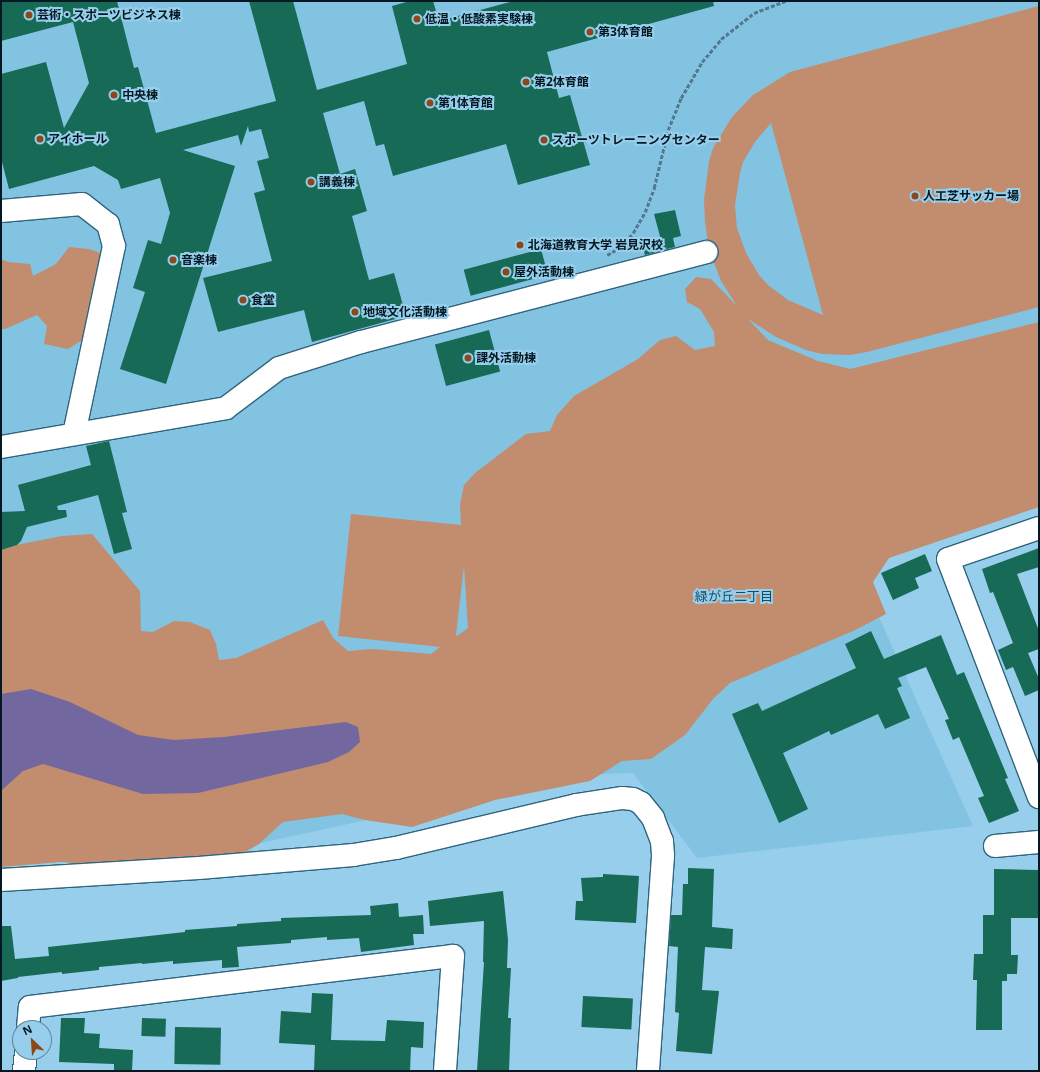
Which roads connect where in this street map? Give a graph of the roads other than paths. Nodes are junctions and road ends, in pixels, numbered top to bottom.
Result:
1 (1, 211) edge
2 (706, 252) dead end
3 (74, 434) junction
4 (1, 446) edge
5 (1039, 528) edge
6 (1039, 797) edge
7 (1039, 842) edge
8 (995, 846) dead end
9 (1, 880) edge
10 (29, 1020) edge
11 (25, 1060) edge
12 (24, 1071) edge
13 (445, 1071) edge
14 (648, 1071) edge

1 - 3 street
2 - 3 street
3 - 4 street
5 - 6 street
7 - 8 street
9 - 14 street
10 - 13 street
11 - 12 street

